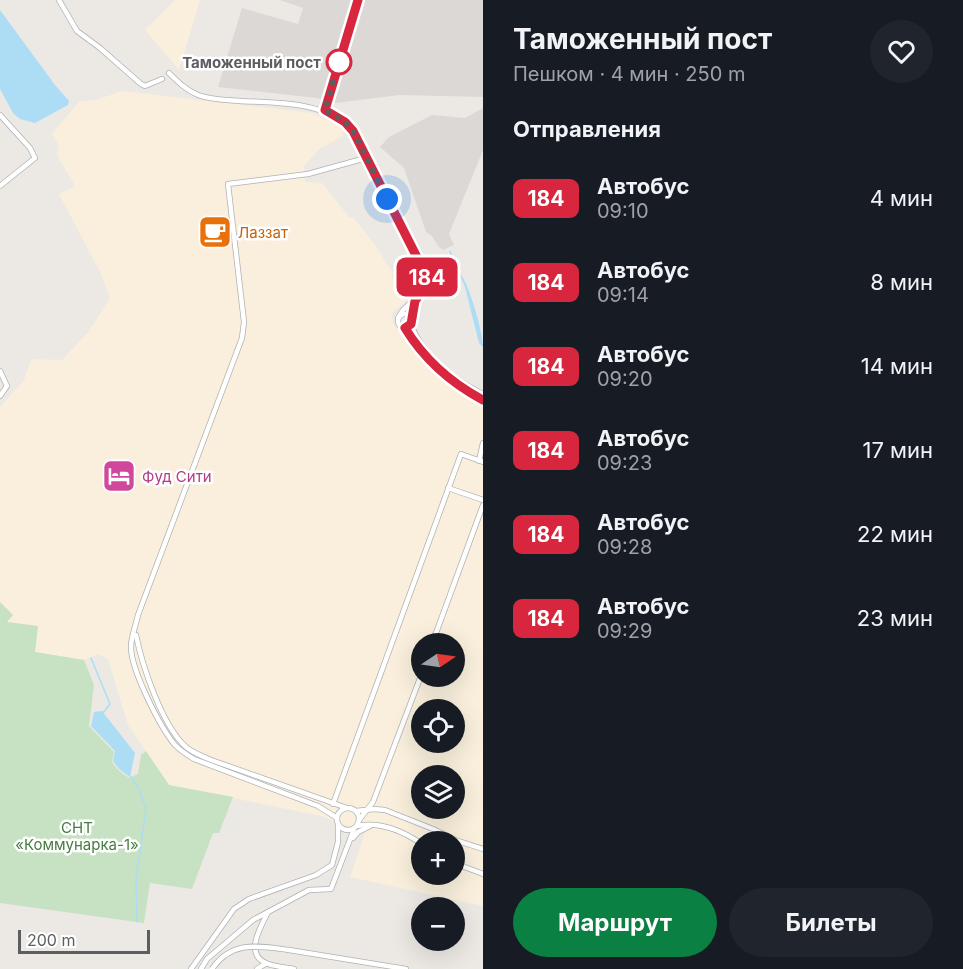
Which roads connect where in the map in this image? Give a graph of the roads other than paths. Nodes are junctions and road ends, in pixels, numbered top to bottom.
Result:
1 (59, 0) edge
2 (358, 0) edge
3 (169, 73) dead end
4 (162, 79) dead end
5 (325, 110) junction
6 (0, 115) edge
7 (366, 158) junction
8 (0, 186) edge
9 (415, 301) junction
10 (398, 318) junction
11 (412, 319) junction
12 (411, 325) junction
13 (405, 328) junction
14 (0, 371) edge
15 (483, 393) edge
16 (0, 396) edge
17 (483, 400) edge
18 (483, 443) edge
19 (483, 451) edge
20 (482, 459) edge
21 (448, 488) junction
22 (483, 500) edge
23 (483, 505) edge
24 (135, 632) junction
25 (436, 633) edge
26 (417, 687) edge
27 (333, 804) junction
28 (347, 808) junction
29 (368, 809) junction
30 (356, 811) junction
31 (337, 818) junction
32 (359, 820) junction
33 (338, 824) junction
34 (380, 825) junction
35 (355, 827) junction
36 (411, 837) edge
37 (348, 846) junction
38 (483, 849) edge
39 (465, 867) edge
40 (483, 874) edge
41 (269, 912) junction
42 (268, 964) junction
43 (191, 969) edge
44 (201, 969) edge
45 (212, 969) edge
46 (257, 969) edge
47 (294, 969) edge
48 (406, 969) edge

1 - 4 street
2 - 5 street
3 - 5 street
5 - 7 street
6 - 8 street
7 - 9 street
7 - 24 street
9 - 10 street
9 - 11 street
10 - 11 street
10 - 13 street
11 - 12 street
12 - 13 street
12 - 15 street
13 - 17 street
14 - 16 street
18 - 20 street
19 - 20 street
20 - 21 street
21 - 22 street
21 - 27 street
23 - 25 street
24 - 27 street
24 - 31 street
26 - 29 street
27 - 28 street
28 - 30 street
28 - 31 street
29 - 30 street
29 - 32 street
29 - 38 street
30 - 32 street
31 - 33 street
32 - 35 street
33 - 35 street
33 - 43 street
34 - 35 street
34 - 36 street
34 - 37 street
35 - 37 street
37 - 41 street
39 - 40 street
41 - 42 street
41 - 44 street
42 - 46 street
42 - 47 street
45 - 48 street, bridge

